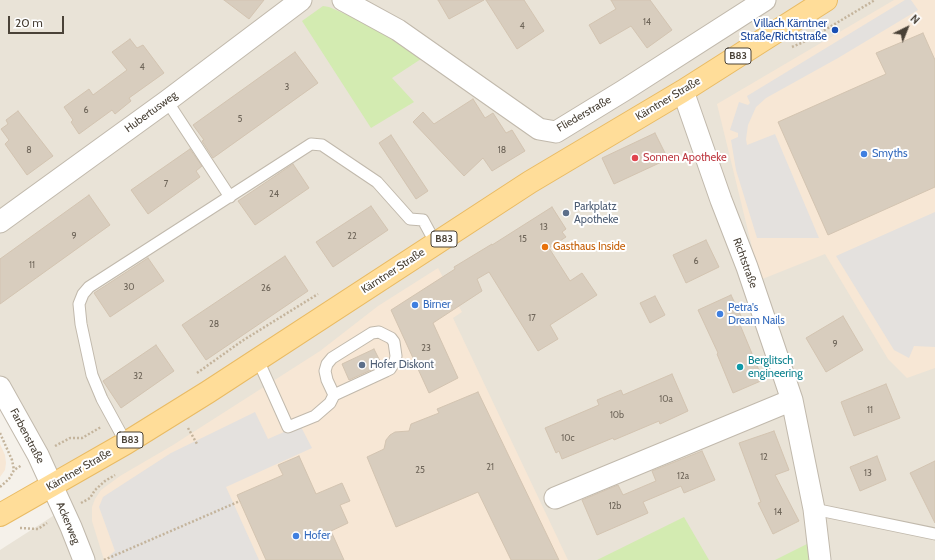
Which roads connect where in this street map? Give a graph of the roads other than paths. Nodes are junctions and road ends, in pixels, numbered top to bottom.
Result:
1 (301, 0) edge
2 (343, 0) edge
3 (765, 0) edge
4 (826, 0) edge
5 (683, 91) junction
6 (167, 101) junction
7 (230, 197) junction
8 (0, 222) edge
9 (436, 244) junction
10 (258, 360) junction
11 (0, 387) edge
12 (334, 395) junction
13 (792, 400) junction
14 (126, 443) junction
15 (52, 485) junction
16 (555, 498) dead end
17 (814, 508) junction
18 (0, 515) edge
19 (935, 534) edge
20 (84, 560) edge
21 (820, 560) edge

1 - 6 street, Hubertusweg
2 - 3 street, Fliederstraße
4 - 5 main road, Kärntner Straße / B83
5 - 9 main road, Kärntner Straße / B83
5 - 13 street, Richtstraße
6 - 7 lane
6 - 8 street, Hubertusweg
7 - 9 lane
7 - 14 lane
9 - 10 main road, Kärntner Straße / B83
10 - 12 lane
10 - 14 main road, Kärntner Straße / B83
11 - 15 street, Farbenstraße
12 - 12 lane
13 - 16 street
13 - 17 street, Richtstraße
14 - 15 main road, Kärntner Straße / B83
15 - 18 main road, Kärntner Straße / B83
15 - 20 street, Ackerweg
17 - 19 lane
17 - 21 street, Richtstraße

